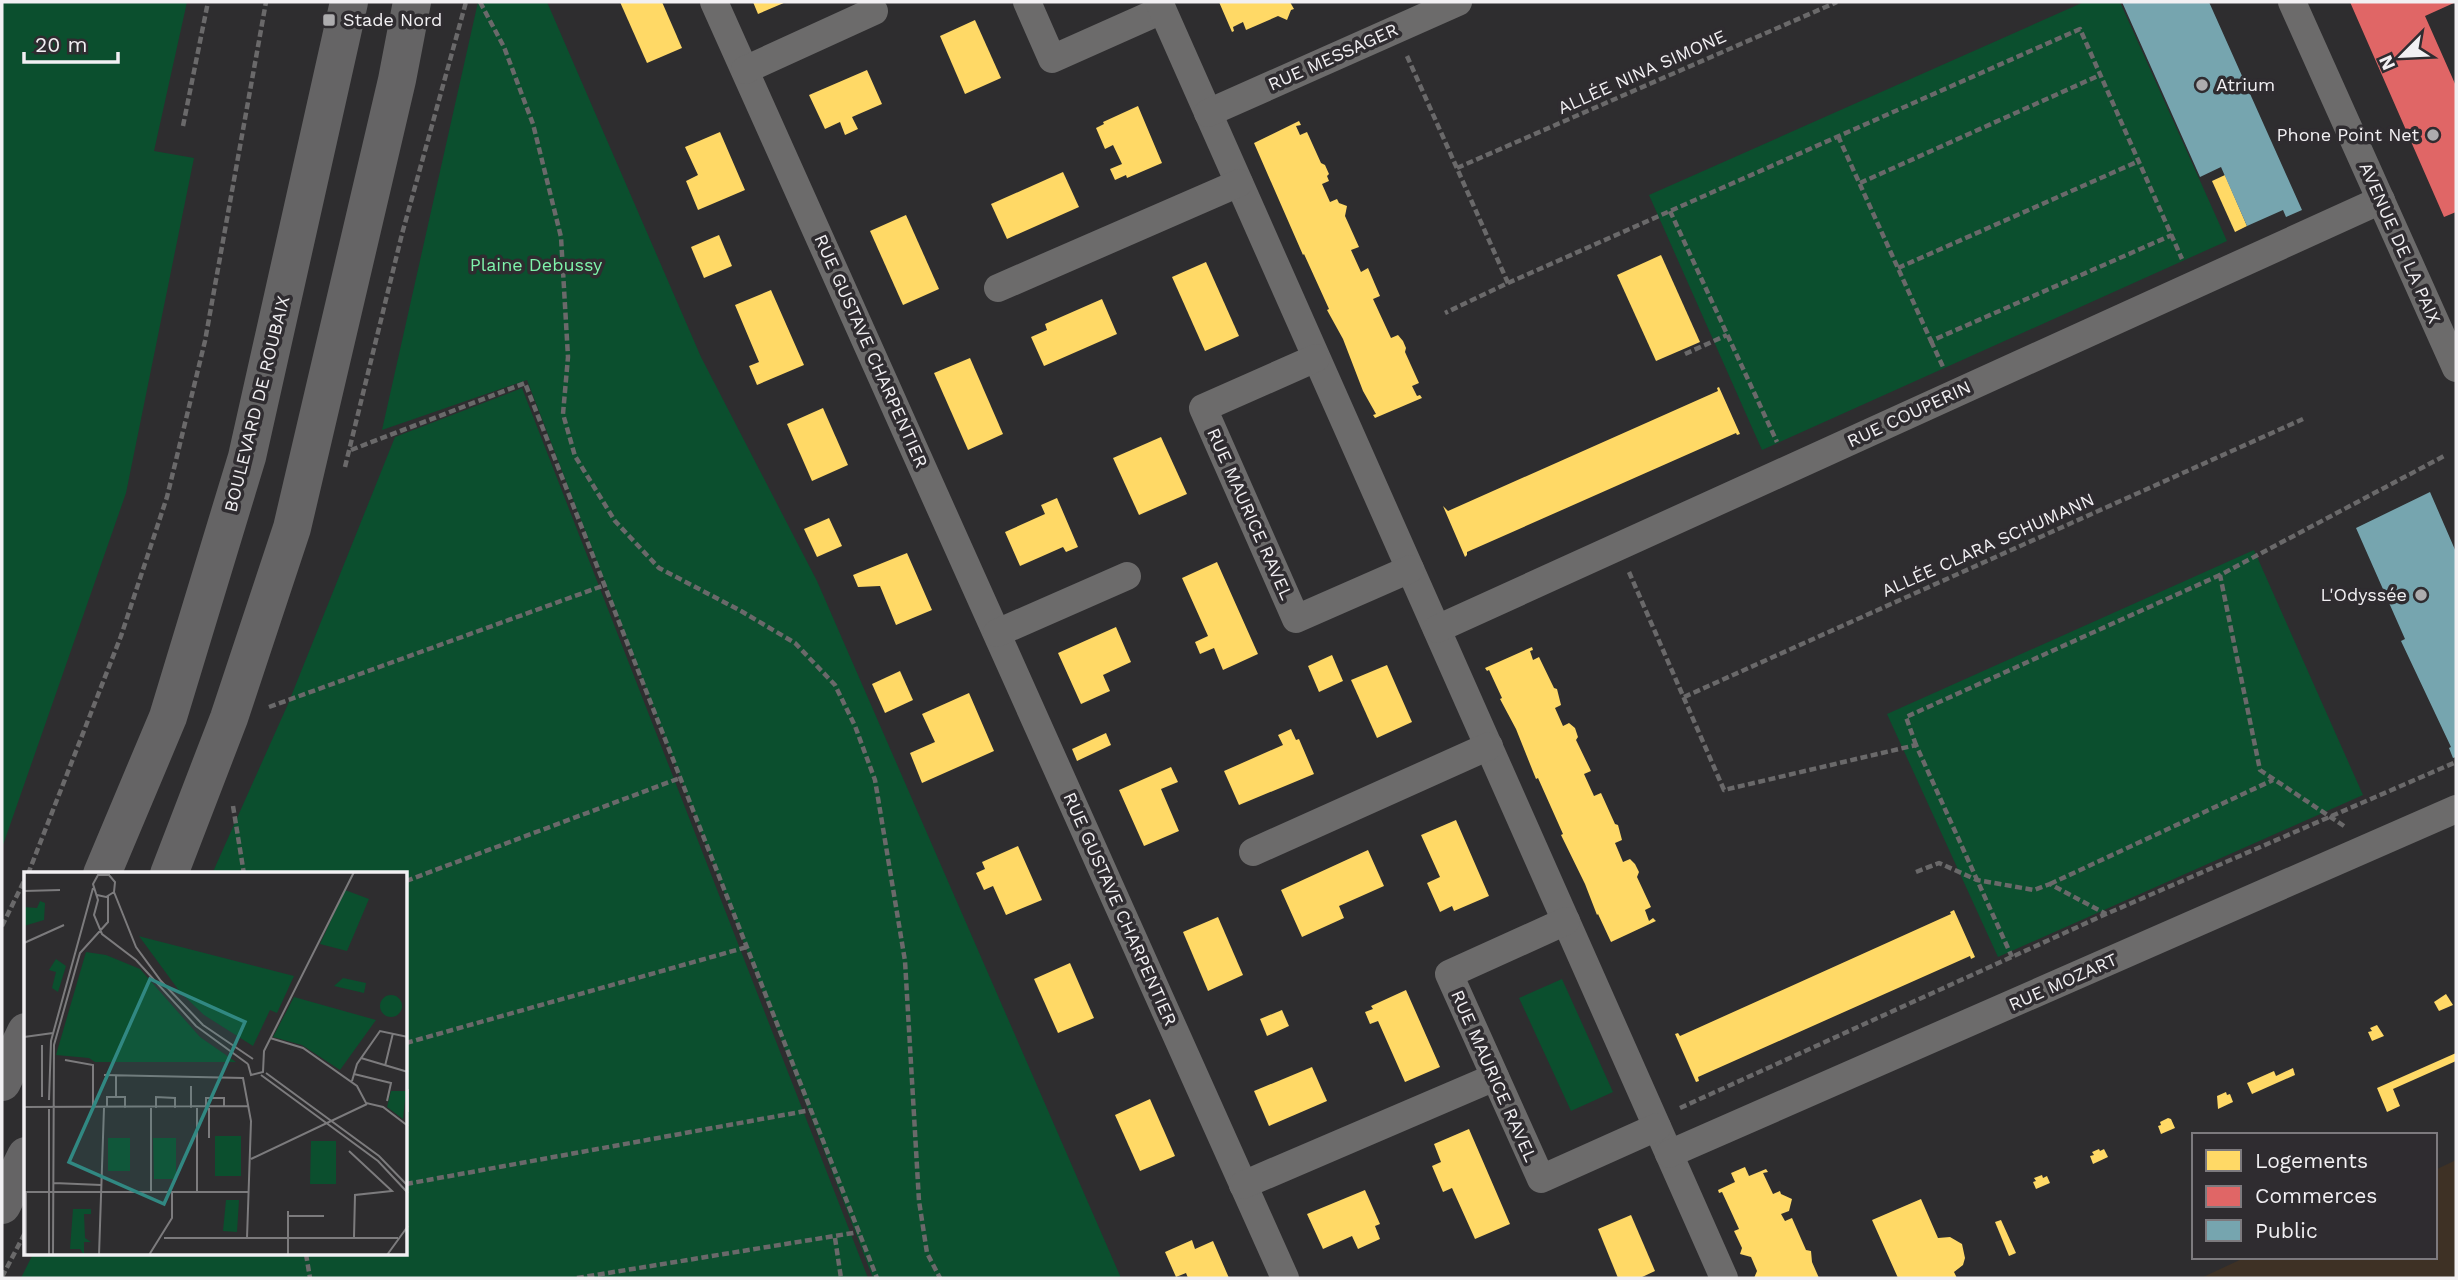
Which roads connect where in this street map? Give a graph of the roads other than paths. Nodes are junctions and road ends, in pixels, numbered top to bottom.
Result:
1 (349, 2) edge
2 (412, 2) edge
3 (714, 2) edge
4 (1027, 2) edge
5 (1458, 2) edge
6 (2292, 2) edge
7 (1161, 6) edge
8 (874, 12) dead end
9 (745, 70) junction
10 (1208, 113) junction
11 (1239, 183) junction
12 (2381, 200) junction
13 (998, 288) dead end
14 (1316, 358) junction
15 (2456, 369) edge
16 (1410, 569) junction
17 (1126, 576) dead end
18 (1437, 629) junction
19 (997, 633) junction
20 (1489, 746) junction
21 (2456, 809) edge
22 (1253, 852) dead end
23 (103, 872) edge
24 (170, 872) edge
25 (1566, 921) junction
26 (24, 1036) edge
27 (1494, 1077) junction
28 (2, 1082) edge
29 (1666, 1118) junction
30 (1669, 1154) junction
31 (24, 1160) edge
32 (1244, 1185) junction
33 (2, 1205) edge
34 (1285, 1278) edge
35 (1724, 1278) edge

1 - 23 main road, BOULEVARD DE ROUBAIX
2 - 24 main road
3 - 9 street, RUE GUSTAVE CHARPENTIER
4 - 7 street
5 - 10 street, RUE MESSAGER
6 - 12 street, AVENUE DE LA PAIX
7 - 10 street
8 - 9 street
9 - 19 street, RUE GUSTAVE CHARPENTIER
10 - 11 street
11 - 13 street
11 - 14 street
12 - 15 street, AVENUE DE LA PAIX
12 - 18 street, RUE COUPERIN
14 - 16 street
14 - 16 street, RUE MAURICE RAVEL
16 - 18 street
17 - 19 street
18 - 20 street
19 - 32 street, RUE GUSTAVE CHARPENTIER
20 - 22 street
20 - 25 street
21 - 30 street, RUE MOZART
25 - 27 street, RUE MAURICE RAVEL
25 - 29 street
26 - 28 main road
27 - 29 street, RUE MAURICE RAVEL
27 - 32 street
29 - 30 street
30 - 35 street
31 - 33 main road
32 - 34 street, RUE GUSTAVE CHARPENTIER

